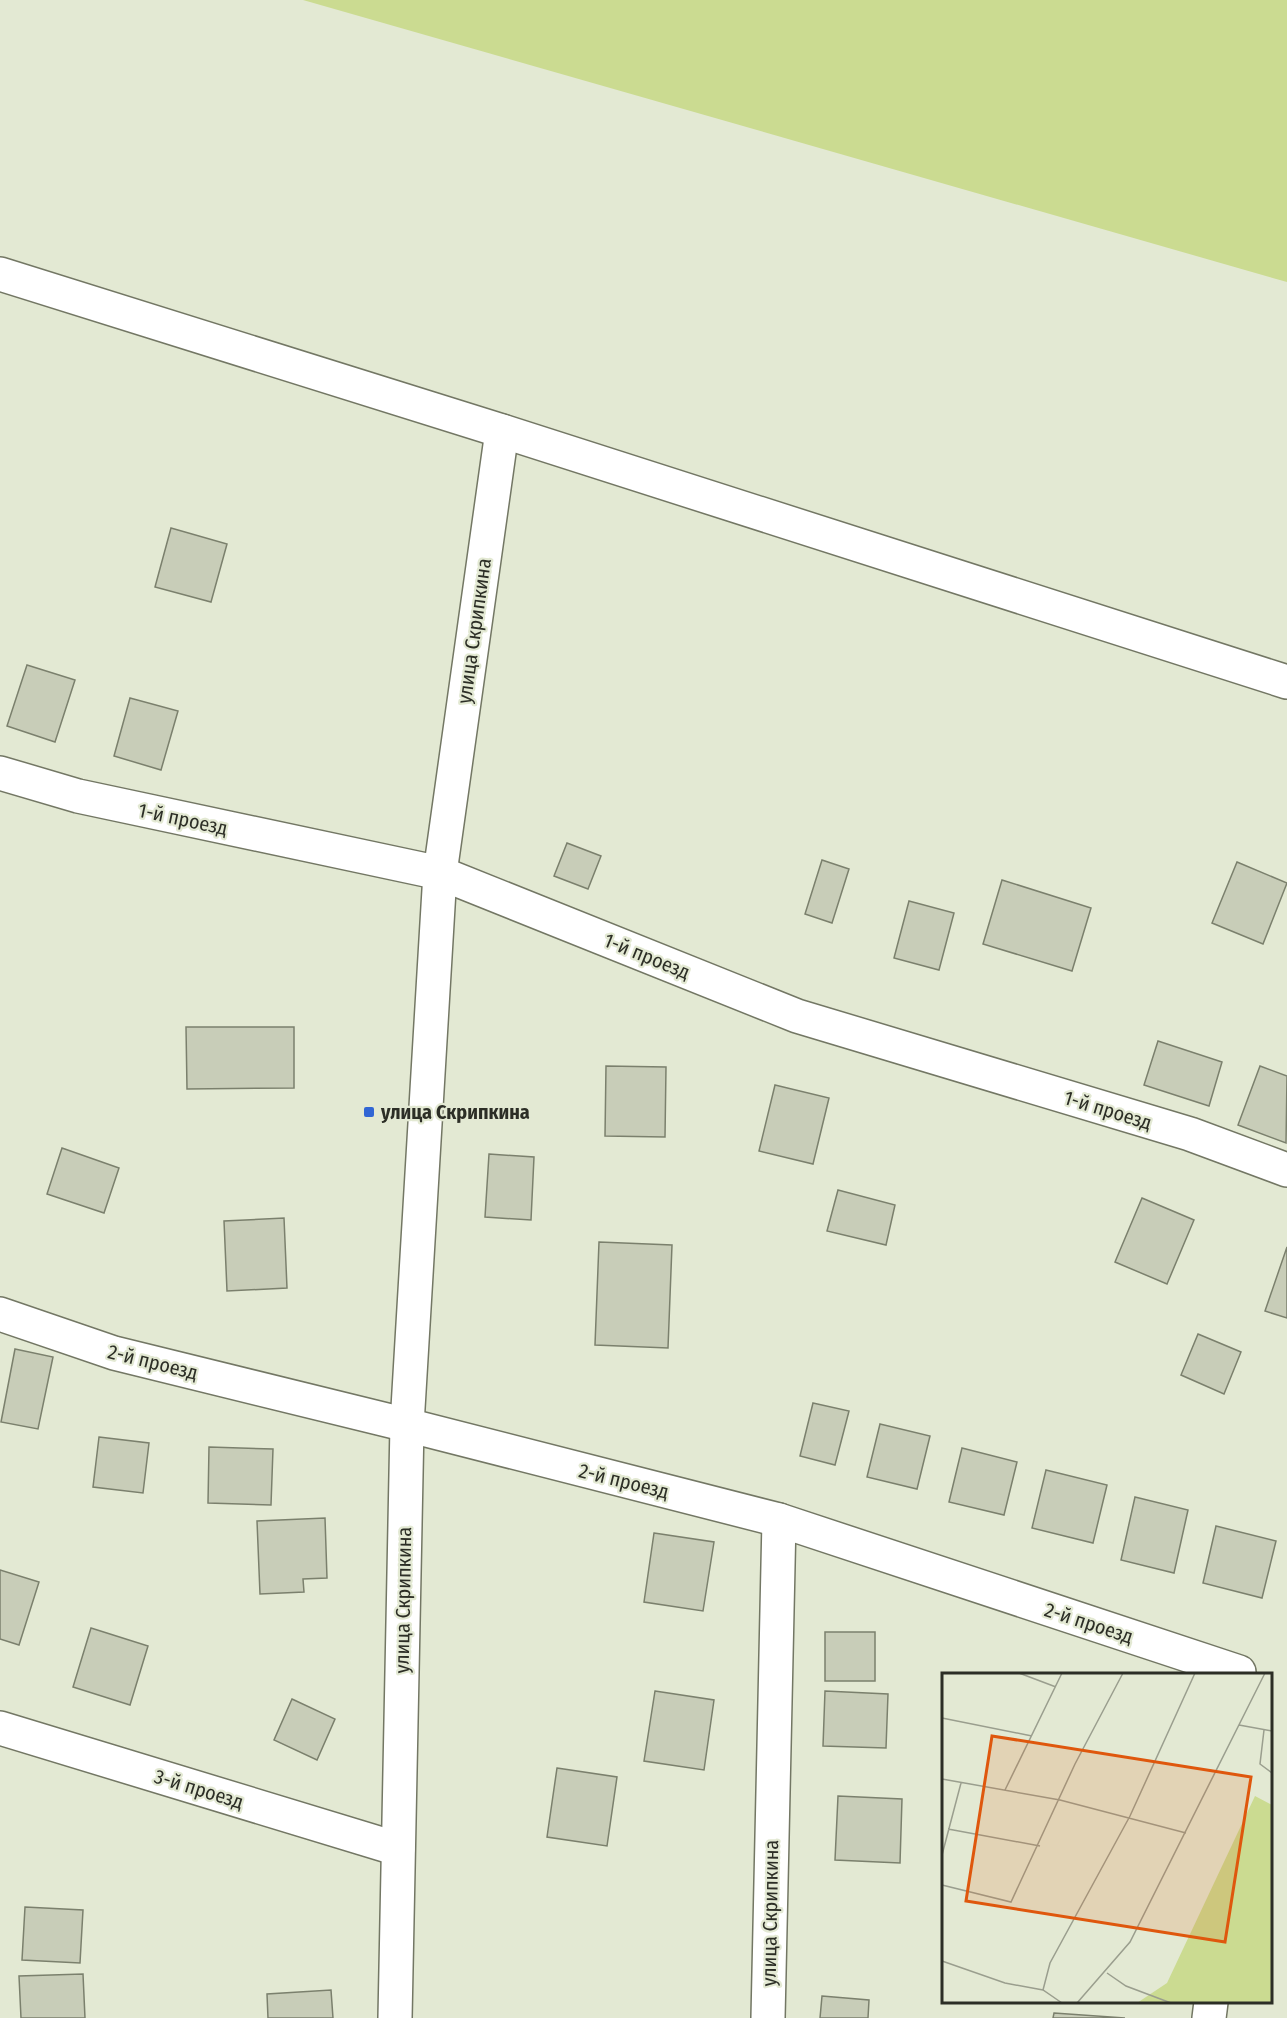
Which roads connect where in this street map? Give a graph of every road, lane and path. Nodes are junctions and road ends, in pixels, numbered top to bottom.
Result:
1 (0, 274) edge
2 (502, 431) junction
3 (1287, 682) edge
4 (0, 773) edge
5 (440, 873) junction
6 (1287, 1170) edge
7 (0, 1314) edge
8 (407, 1425) junction
9 (778, 1520) junction
10 (1239, 1673) edge
11 (0, 1728) edge
12 (398, 1849) junction
13 (1211, 2003) edge
14 (395, 2018) edge
15 (768, 2018) edge
16 (1209, 2018) edge

1 - 2 street
2 - 3 street
2 - 5 street, улица Скрипкина
4 - 5 street, 1-й проезд
5 - 6 street, 1-й проезд
5 - 8 street, улица Скрипкина
7 - 8 street, 2-й проезд
8 - 9 street, 2-й проезд
8 - 12 street, улица Скрипкина
9 - 10 street, 2-й проезд
9 - 15 street, улица Скрипкина
11 - 12 street, 3-й проезд
12 - 14 street, улица Скрипкина
13 - 16 street

